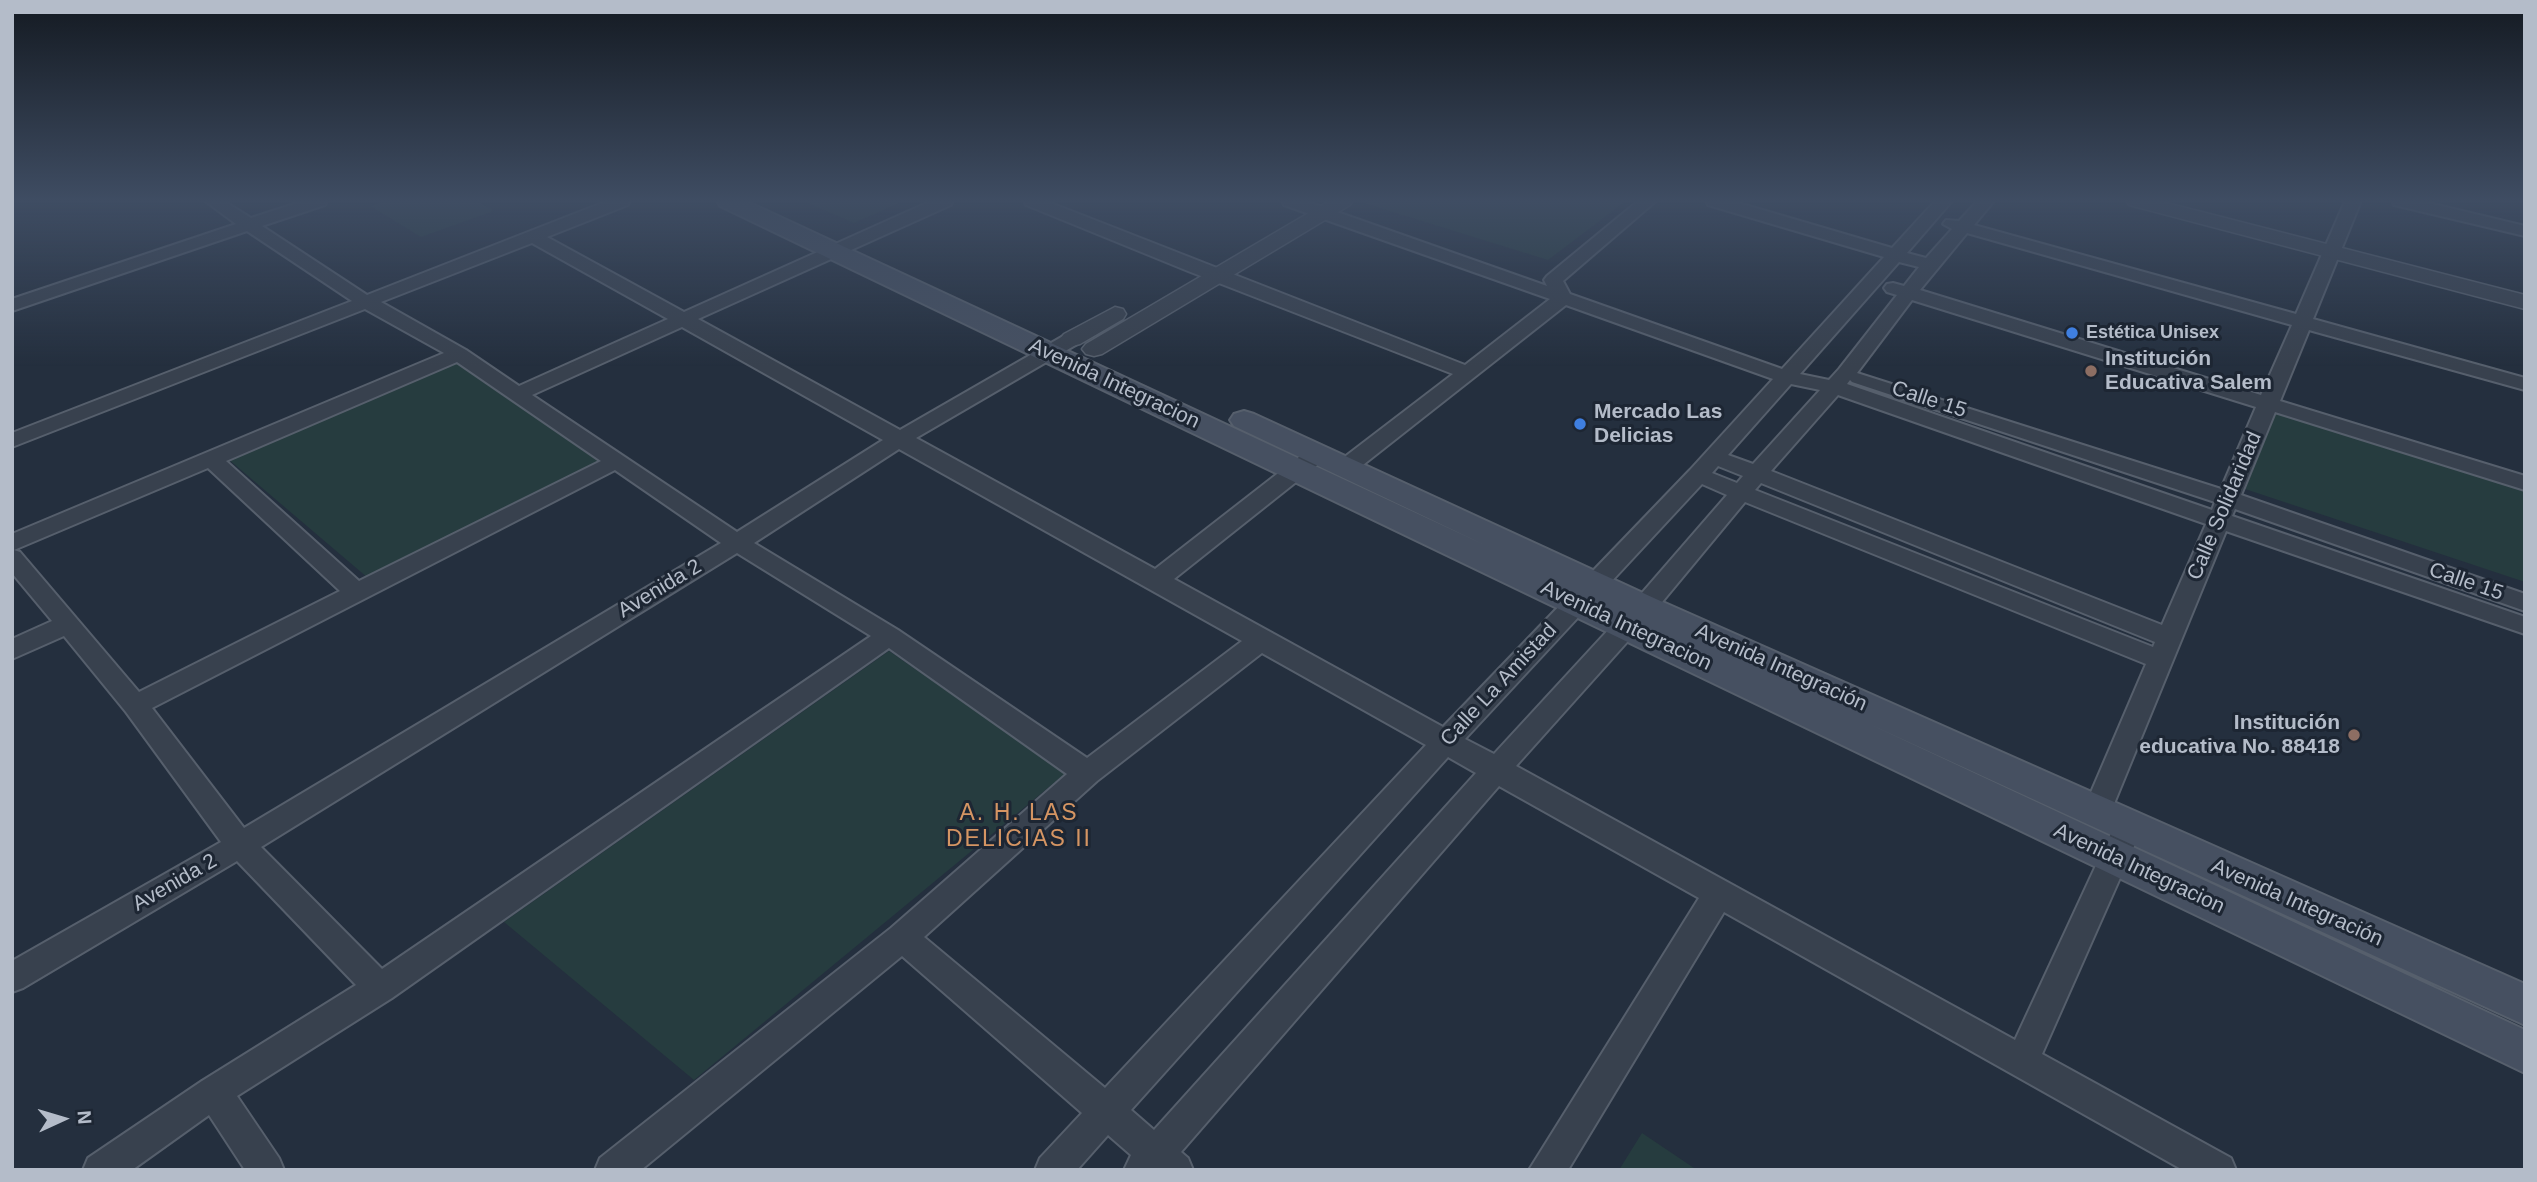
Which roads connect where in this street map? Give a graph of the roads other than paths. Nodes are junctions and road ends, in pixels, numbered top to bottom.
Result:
1 (157, 256) edge
2 (296, 256) edge
3 (482, 256) edge
4 (569, 256) edge
5 (824, 256) edge
6 (869, 256) edge
7 (1168, 256) edge
8 (1216, 256) edge
9 (1245, 256) edge
10 (1467, 256) edge
11 (1592, 256) edge
12 (1892, 256) edge
13 (1901, 256) edge
14 (1938, 256) edge
15 (2066, 256) edge
16 (2330, 256) edge
17 (2348, 256) edge
18 (1930, 265) junction
19 (1195, 267) junction
20 (1217, 276) junction
21 (1872, 282) junction
22 (1558, 289) junction
23 (1908, 293) junction
24 (366, 302) junction
25 (2525, 302) edge
26 (12, 306) edge
27 (684, 320) junction
28 (2302, 322) junction
29 (1071, 347) junction
30 (458, 354) junction
31 (1791, 371) junction
32 (1468, 373) junction
33 (1840, 380) junction
34 (2525, 384) edge
35 (517, 394) junction
36 (2268, 404) junction
37 (900, 439) junction
38 (12, 441) edge
39 (211, 459) junction
40 (617, 461) junction
41 (1320, 464) junction
42 (1707, 466) junction
43 (1750, 483) junction
44 (2525, 483) edge
45 (2229, 499) junction
46 (2219, 521) junction
47 (737, 542) junction
48 (12, 543) edge
49 (12, 557) edge
50 (1156, 581) junction
51 (357, 593) junction
52 (1586, 593) junction
53 (2525, 603) edge
54 (1635, 616) junction
55 (68, 624) junction
56 (2525, 626) edge
57 (889, 636) junction
58 (1261, 639) junction
59 (2166, 649) junction
60 (12, 650) edge
61 (135, 705) junction
62 (1445, 742) junction
63 (1496, 770) junction
64 (1087, 773) junction
65 (2097, 811) junction
66 (2128, 826) junction
67 (240, 845) junction
68 (2114, 858) junction
69 (1719, 893) junction
70 (902, 937) junction
71 (12, 978) edge
72 (380, 988) junction
73 (2525, 1005) edge
74 (2525, 1052) edge
75 (2022, 1062) junction
76 (214, 1092) junction
77 (1106, 1112) junction
78 (1158, 1165) edge
79 (101, 1170) edge
80 (266, 1170) edge
81 (613, 1170) edge
82 (1053, 1170) edge
83 (1547, 1170) edge
84 (2218, 1170) edge

1 - 26 street
2 - 24 street
3 - 24 street
4 - 27 street
5 - 27 street
6 - 29 main road, Avenida Integracion
7 - 19 street
8 - 19 street, Avenida 2
9 - 20 street, Avenida 2
10 - 22 street
11 - 22 street
12 - 21 street, Calle La Amistad
13 - 18 street
14 - 18 street
15 - 28 street
16 - 28 street, Calle Solidaridad
17 - 25 street
18 - 23 street
19 - 20 street
19 - 29 street, Avenida 2
20 - 29 street, Avenida 2
20 - 32 street
21 - 23 street
21 - 31 street, Calle La Amistad
22 - 31 street
22 - 32 street
23 - 33 street
23 - 36 street
24 - 30 street
24 - 38 street
27 - 35 street
27 - 37 street
28 - 34 street
28 - 36 street, Calle Solidaridad
29 - 37 street, Avenida 2
29 - 41 main road, Avenida Integracion
29 - 41 main road
30 - 35 street
30 - 39 street
31 - 33 street
31 - 42 street, Calle La Amistad
32 - 41 street
33 - 43 street
33 - 45 street, Calle 15
33 - 46 street
35 - 40 street
36 - 44 street
36 - 45 street, Calle Solidaridad
37 - 47 street, Avenida 2
37 - 50 street
39 - 48 street
39 - 51 street
40 - 47 street
40 - 51 street
41 - 50 street
41 - 52 main road, Avenida Integracion
41 - 52 main road
42 - 43 street
42 - 52 street, Calle La Amistad
43 - 54 street
43 - 59 street
45 - 46 street, Calle Solidaridad
45 - 53 street, Calle 15
46 - 56 street
46 - 59 street, Calle Solidaridad
47 - 57 street
47 - 67 street, Avenida 2
49 - 55 street
50 - 58 street
51 - 61 street
52 - 54 main road, Avenida Integracion
52 - 62 street, Calle La Amistad
54 - 63 street
54 - 65 main road, Avenida Integración
54 - 68 main road, Avenida Integracion
55 - 60 street
55 - 61 street
57 - 64 street
57 - 72 street
58 - 62 street
58 - 64 street
59 - 65 street, Calle Solidaridad
61 - 67 street
62 - 63 street
62 - 77 street, Calle La Amistad
63 - 69 street
63 - 78 street
64 - 70 street
65 - 66 main road, Avenida Integración
66 - 68 street
66 - 73 main road, Avenida Integración
67 - 71 street, Avenida 2
67 - 72 street
68 - 74 main road, Avenida Integracion
68 - 75 street
69 - 75 street
69 - 83 street
70 - 77 street
70 - 81 street
72 - 76 street
75 - 84 street
76 - 79 street
76 - 80 street
77 - 78 street
77 - 82 street, Calle La Amistad

